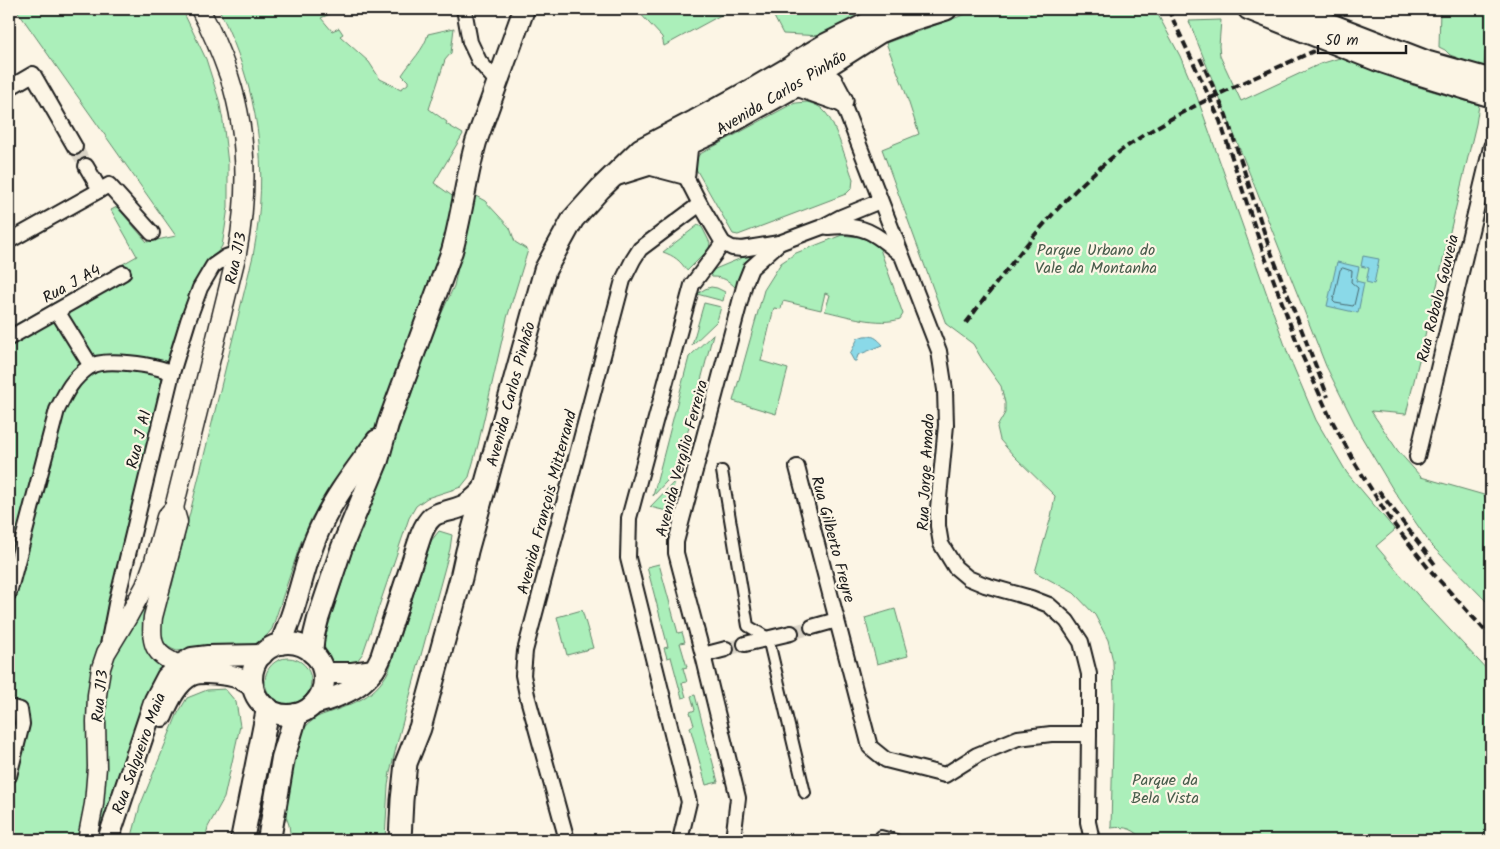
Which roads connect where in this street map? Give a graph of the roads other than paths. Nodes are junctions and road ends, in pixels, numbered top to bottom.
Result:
1 (200, 9) edge
2 (464, 9) edge
3 (524, 9) edge
4 (904, 9) edge
5 (946, 9) edge
6 (1290, 9) edge
7 (1253, 10) edge
8 (878, 26) junction
9 (854, 48) junction
10 (816, 72) junction
11 (794, 76) junction
12 (1491, 80) edge
13 (497, 82) junction
14 (9, 88) edge
15 (1491, 96) edge
16 (842, 101) junction
17 (695, 121) junction
18 (687, 145) junction
19 (75, 147) tunnel mouth
20 (1491, 147) edge
21 (650, 164) junction
22 (86, 166) tunnel mouth
23 (684, 173) junction
24 (615, 175) junction
25 (100, 190) junction
26 (880, 201) junction
27 (700, 204) junction
28 (822, 227) junction
29 (152, 233) dead end
30 (9, 241) edge
31 (723, 243) junction
32 (779, 243) junction
33 (237, 253) junction
34 (903, 256) junction
35 (123, 273) dead end
36 (57, 311) junction
37 (9, 338) edge
38 (91, 366) junction
39 (172, 373) junction
40 (388, 424) junction
41 (1417, 457) dead end
42 (797, 467) dead end
43 (722, 471) dead end
44 (484, 489) junction
45 (174, 508) junction
46 (450, 510) junction
47 (474, 526) junction
48 (424, 527) junction
49 (9, 593) edge
50 (837, 620) junction
51 (812, 627) tunnel mouth
52 (791, 632) tunnel mouth
53 (768, 638) junction
54 (280, 644) junction
55 (745, 644) tunnel mouth
56 (726, 649) tunnel mouth
57 (106, 653) junction
58 (312, 653) junction
59 (262, 655) junction
60 (703, 655) junction
61 (180, 665) junction
62 (374, 670) junction
63 (324, 673) junction
64 (253, 686) junction
65 (9, 706) edge
66 (268, 709) junction
67 (305, 710) junction
68 (420, 728) junction
69 (1089, 734) junction
70 (9, 776) edge
71 (278, 793) junction
72 (805, 793) dead end
73 (881, 836) dead end
74 (87, 840) edge
75 (108, 840) edge
76 (120, 840) edge
77 (242, 840) edge
78 (269, 840) edge
79 (278, 840) edge
80 (400, 840) edge
81 (414, 840) edge
82 (567, 840) edge
83 (680, 840) edge
84 (733, 840) edge
85 (896, 840) edge
86 (1092, 840) edge

1 - 33 street, Rua J13
2 - 13 street
3 - 13 main road
4 - 8 main road, Avenida Carlos Pinhão
5 - 8 main road, Avenida Carlos Pinhão
6 - 12 main road
7 - 15 main road
8 - 9 main road, Avenida Carlos Pinhão
8 - 11 main road, Avenida Carlos Pinhão
9 - 10 main road, Avenida Carlos Pinhão
9 - 16 main road
10 - 11 main road, Avenida Carlos Pinhão
10 - 16 main road
11 - 16 main road
11 - 17 main road, Avenida Carlos Pinhão
11 - 18 main road, Avenida Carlos Pinhão
13 - 40 main road
14 - 19 street
16 - 26 street, Rua Jorge Amado
17 - 18 main road
17 - 24 main road, Avenida Carlos Pinhão
18 - 21 main road, Avenida Carlos Pinhão
18 - 23 main road
20 - 41 street, Rua Robalo Gouveia
21 - 23 main road
21 - 24 main road, Avenida Carlos Pinhão
22 - 25 street
23 - 27 street
24 - 44 main road, Avenida Carlos Pinhão
25 - 29 street
25 - 30 street
26 - 28 street, Avenida Vergílio Ferreira
26 - 34 street, Rua Jorge Amado
27 - 31 street
27 - 82 street, Avenida François Mitterrand
28 - 32 street, Avenida Vergílio Ferreira
28 - 34 street, Avenida Vergílio Ferreira
31 - 32 street, Avenida Vergílio Ferreira
31 - 83 street, Avenida Vergílio Ferreira
32 - 60 street, Avenida Vergílio Ferreira
33 - 39 street, Rua J A1
33 - 45 street, Rua J13
34 - 69 street, Rua Jorge Amado
35 - 36 street, Rua J A4
36 - 37 street, Rua J A4
36 - 38 street
38 - 39 street
38 - 49 street
39 - 57 street, Rua J A1
40 - 54 main road
40 - 58 main road
42 - 50 street, Rua Gilberto Freyre
43 - 53 street
44 - 46 main road, Avenida Carlos Pinhão
44 - 47 main road, Avenida Carlos Pinhão
45 - 57 street, Rua J13
45 - 61 street, Rua J13
46 - 47 main road
46 - 48 main road, Avenida Carlos Pinhão
47 - 48 main road
47 - 68 main road, Avenida Carlos Pinhão
48 - 62 main road
50 - 51 street, Rua Gilberto Freyre
50 - 69 street, Rua Gilberto Freyre
52 - 53 street
53 - 55 street
53 - 72 street
54 - 58 main road
54 - 59 main road
56 - 60 street
57 - 74 street, Rua J13
58 - 63 main road
59 - 61 main road, Rua Salgueiro Maia
59 - 64 main road
60 - 84 street, Avenida Vergílio Ferreira
61 - 75 main road, Rua Salgueiro Maia
62 - 63 main road
62 - 67 main road
63 - 67 main road
64 - 66 main road
64 - 76 main road, Rua Salgueiro Maia
65 - 70 street
66 - 67 main road
66 - 77 highway
67 - 71 highway
68 - 80 main road
68 - 81 main road
69 - 86 street, Rua Jorge Amado
71 - 78 highway
71 - 79 highway
73 - 85 street

